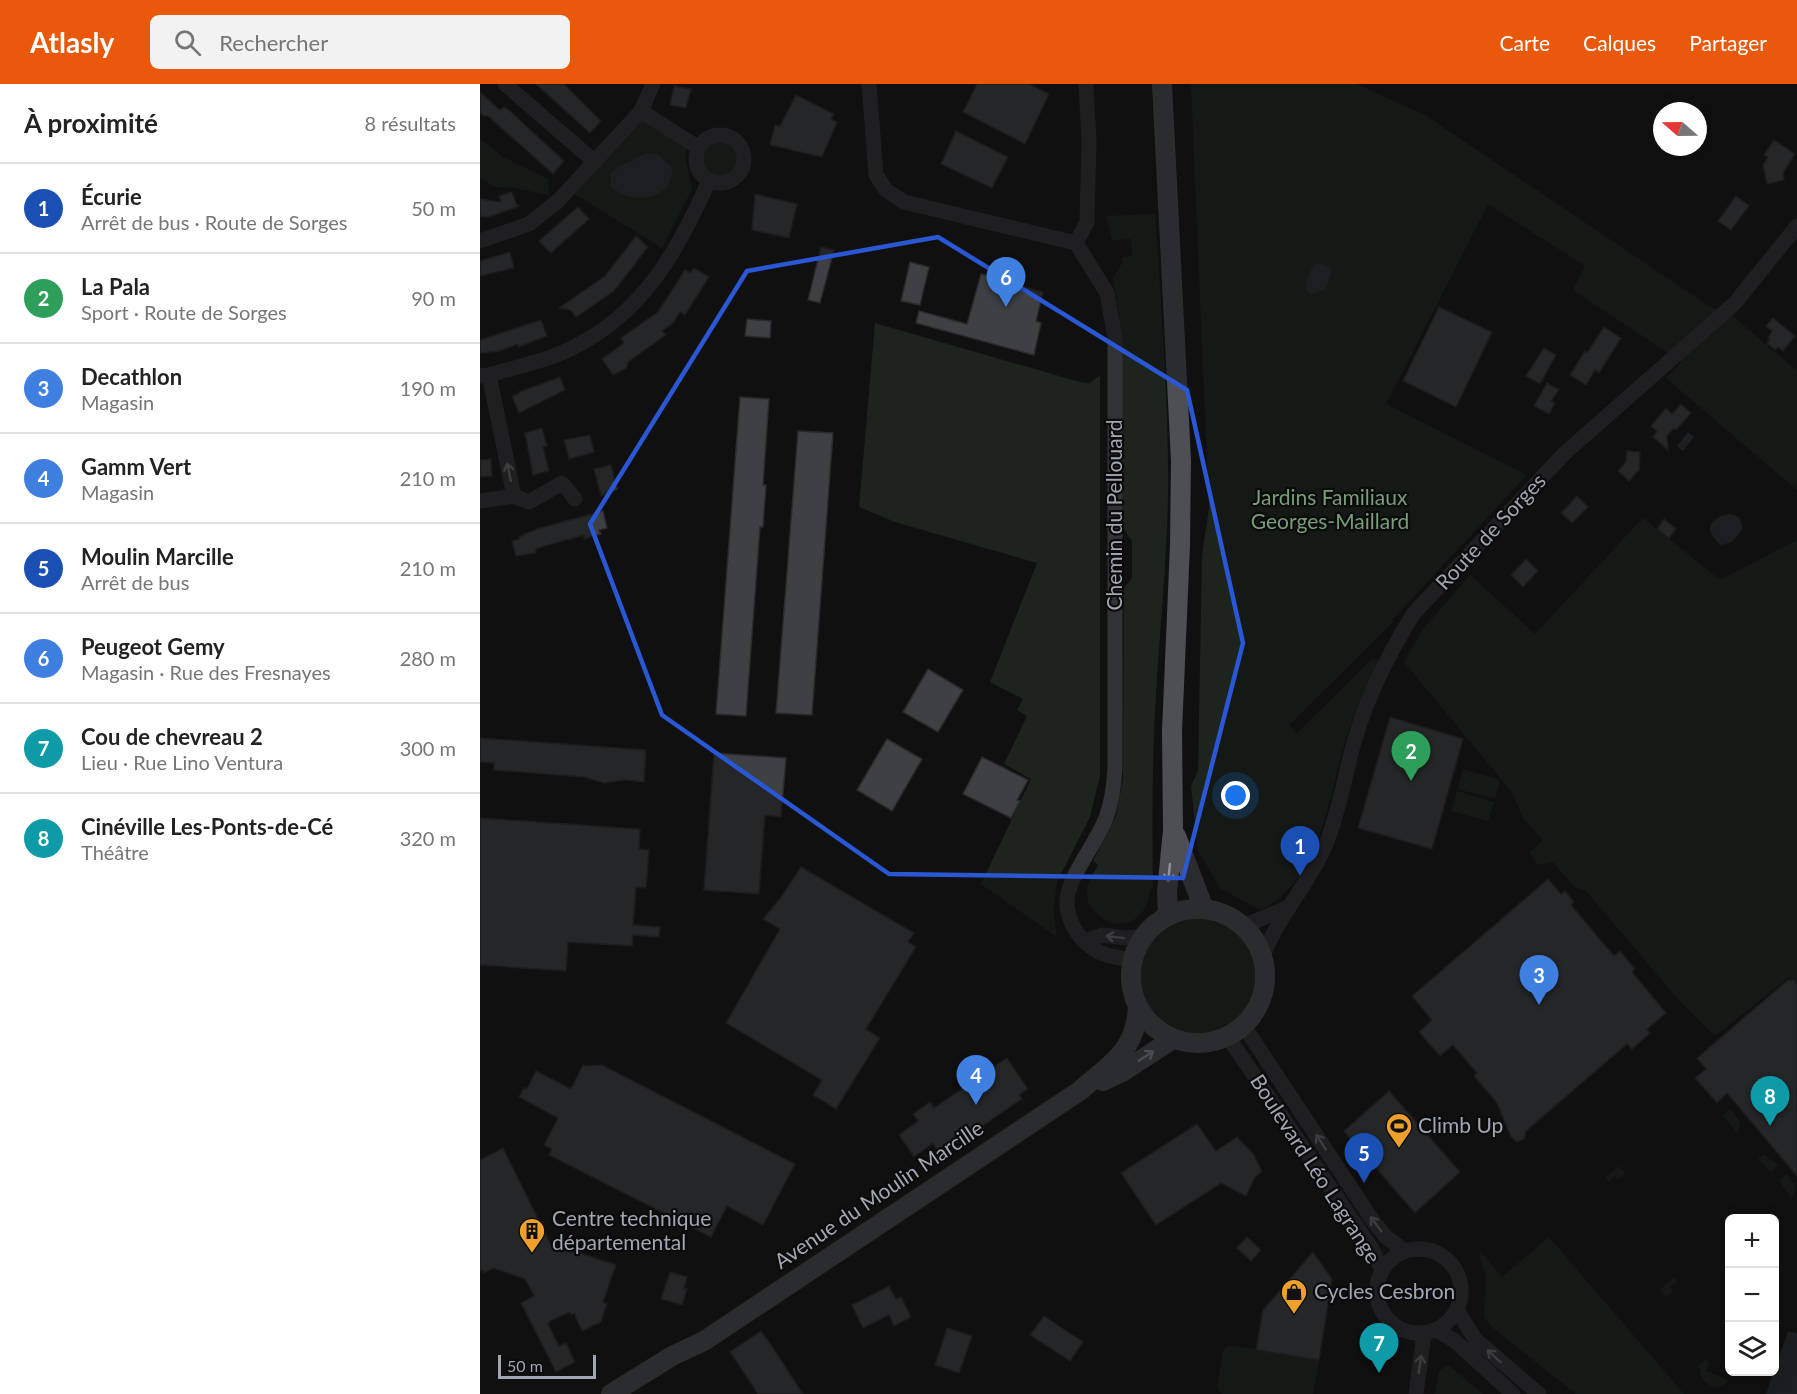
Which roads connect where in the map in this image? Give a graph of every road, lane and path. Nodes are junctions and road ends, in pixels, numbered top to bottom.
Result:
1 (505, 84) edge
2 (653, 84) edge
3 (869, 84) edge
4 (1086, 84) edge
5 (1162, 84) edge
6 (641, 111) junction
7 (699, 148) junction
8 (595, 162) junction
9 (709, 181) junction
10 (1797, 226) edge
11 (480, 241) edge
12 (1077, 243) junction
13 (484, 376) edge
14 (514, 496) junction
15 (575, 499) dead end
16 (480, 501) edge
17 (1173, 830) junction
18 (1289, 907) junction
19 (1204, 909) junction
20 (1168, 916) junction
21 (1244, 926) junction
22 (1145, 936) junction
23 (1086, 941) junction
24 (1263, 956) junction
25 (1133, 961) junction
26 (1138, 1007) junction
27 (1244, 1026) junction
28 (1228, 1037) junction
29 (1173, 1039) junction
30 (1081, 1090) junction
31 (1405, 1251) junction
32 (1382, 1270) junction
33 (1457, 1310) junction
34 (1430, 1332) junction
35 (704, 1341) junction
36 (611, 1394) edge
37 (637, 1394) edge
38 (1416, 1394) edge
39 (1513, 1394) edge
40 (1539, 1394) edge

1 - 8 street
2 - 6 street
3 - 12 street
4 - 12 street
5 - 17 main road
6 - 7 street
6 - 8 street
7 - 9 street
7 - 9 street
8 - 11 street
9 - 13 street
10 - 18 street, Route de Sorges
12 - 23 street, Chemin du Pellouard
14 -> 13 street
14 - 15 street
14 - 16 street
17 - 19 main road
17 -> 20 main road
18 - 21 street
18 - 24 street, Route de Sorges
19 - 20 main road
19 - 21 main road
20 - 22 main road
21 - 24 main road
22 -> 23 street
22 - 25 main road
23 - 25 street, Chemin du Pellouard
24 - 27 main road
25 - 26 main road
26 - 29 main road
26 - 30 main road, Avenue du Moulin Marcille
27 - 28 main road
31 -> 27 street, Boulevard Léo Lagrange
28 - 29 main road
28 - 32 street, Boulevard Léo Lagrange
30 -> 29 main road, Avenue du Moulin Marcille
30 - 35 main road, Avenue du Moulin Marcille
31 - 32 street
31 - 33 street
32 - 34 street
33 - 34 street
40 -> 33 street
38 -> 34 street
34 - 39 street
35 - 36 main road, Avenue du Moulin Marcille
35 - 37 main road, Avenue du Moulin Marcille

